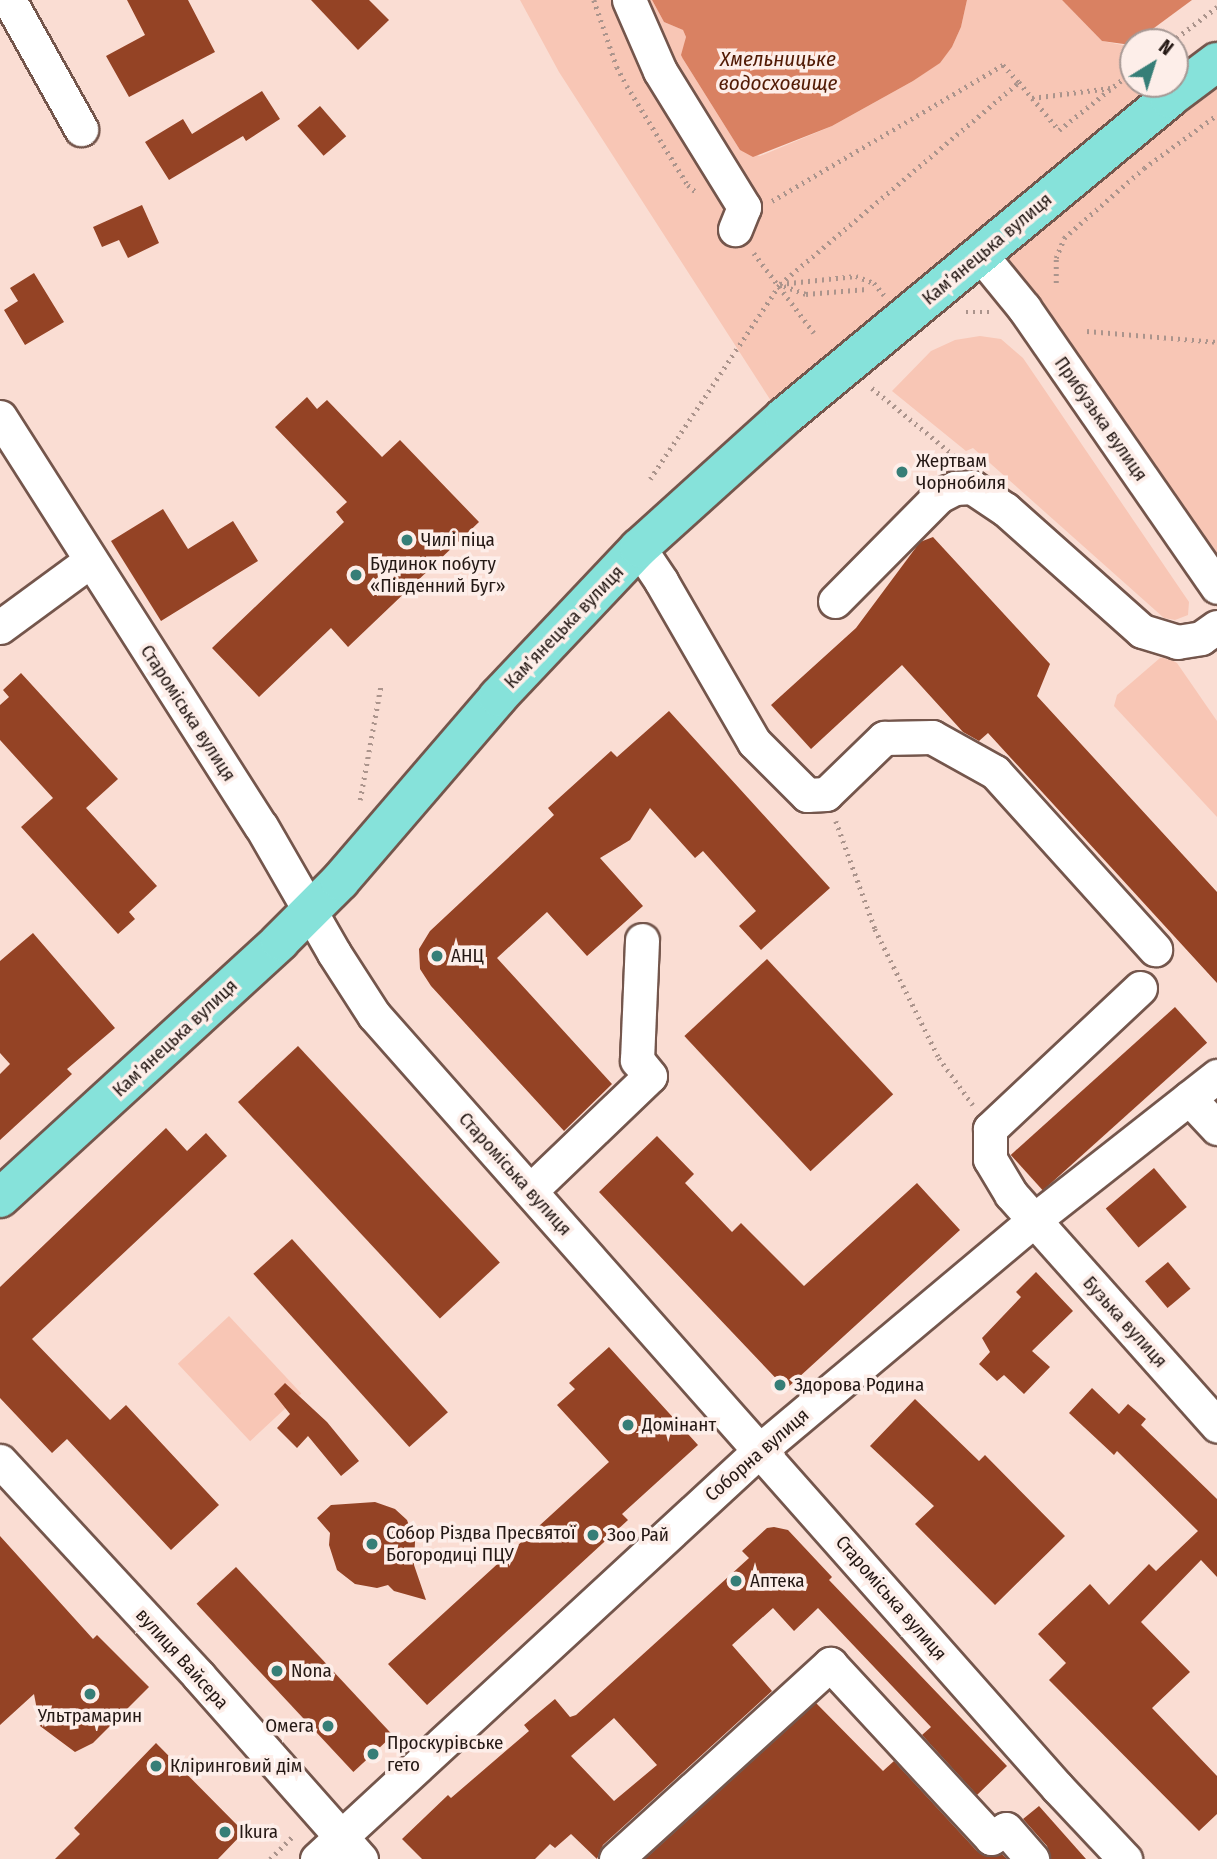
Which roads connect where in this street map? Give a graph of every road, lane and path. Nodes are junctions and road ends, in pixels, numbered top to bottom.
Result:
1 (9, 0) edge
2 (629, 0) edge
3 (1217, 7) edge
4 (1189, 28) edge
5 (1217, 62) edge
6 (1020, 82) junction
7 (1119, 82) edge
8 (1111, 88) junction
9 (1031, 98) junction
10 (1217, 116) edge
11 (81, 129) dead end
12 (765, 205) dead end
13 (735, 229) joint
14 (980, 254) junction
15 (1056, 283) dead end
16 (780, 284) junction
17 (867, 289) dead end
18 (961, 312) dead end
19 (993, 312) dead end
20 (904, 318) junction
21 (1087, 331) dead end
22 (814, 333) dead end
23 (1217, 342) edge
24 (0, 417) edge
25 (650, 479) dead end
26 (639, 548) junction
27 (90, 561) junction
28 (1217, 587) edge
29 (835, 601) dead end
30 (0, 627) edge
31 (1217, 627) edge
32 (381, 684) dead end
33 (826, 794) junction
34 (360, 800) dead end
35 (310, 912) junction
36 (642, 940) dead end
37 (1155, 949) dead end
38 (1140, 988) dead end
39 (1217, 1076) edge
40 (1189, 1098) junction
41 (1217, 1128) edge
42 (990, 1129) junction
43 (530, 1191) junction
44 (0, 1198) edge
45 (1034, 1220) junction
46 (1217, 1425) edge
47 (760, 1450) junction
48 (0, 1461) edge
49 (297, 1832) dead end
50 (351, 1848) edge
51 (270, 1859) edge
52 (317, 1859) edge
53 (616, 1859) edge
54 (1032, 1859) edge
55 (1125, 1859) edge

1 - 11 street
2 - 13 street
3 - 4 path
5 - 14 main road, Камʼянецька вулиця
6 - 9 path
6 - 12 path
6 - 16 path
7 - 8 path
8 - 9 path
8 - 9 path
10 - 15 path
13 - 16 path
14 - 20 main road, Камʼянецька вулиця
14 - 28 street, Прибузька вулиця
16 - 17 path
16 - 20 path
16 - 22 path
16 - 25 path
18 - 19 path
20 - 26 main road, Камʼянецька вулиця
21 - 23 path
24 - 27 street, Староміська вулиця
26 - 33 street
26 - 35 main road, Камʼянецька вулиця
27 - 30 street
27 - 35 street, Староміська вулиця
29 - 31 street
32 - 34 path
33 - 37 street
33 - 42 path
35 - 43 street, Староміська вулиця
35 - 44 main road, Камʼянецька вулиця
36 - 43 street
38 - 42 street
39 - 40 street, Соборна вулиця
40 - 41 street
40 - 45 street, Соборна вулиця
42 - 45 street, Бузька вулиця
43 - 47 street, Староміська вулиця
45 - 46 street, Бузька вулиця
45 - 47 street, Соборна вулиця
47 - 50 street, Соборна вулиця
47 - 55 street, Староміська вулиця
48 - 50 street, вулиця Вайсера
49 - 51 path
50 - 52 street, Соборна вулиця
53 - 54 street

